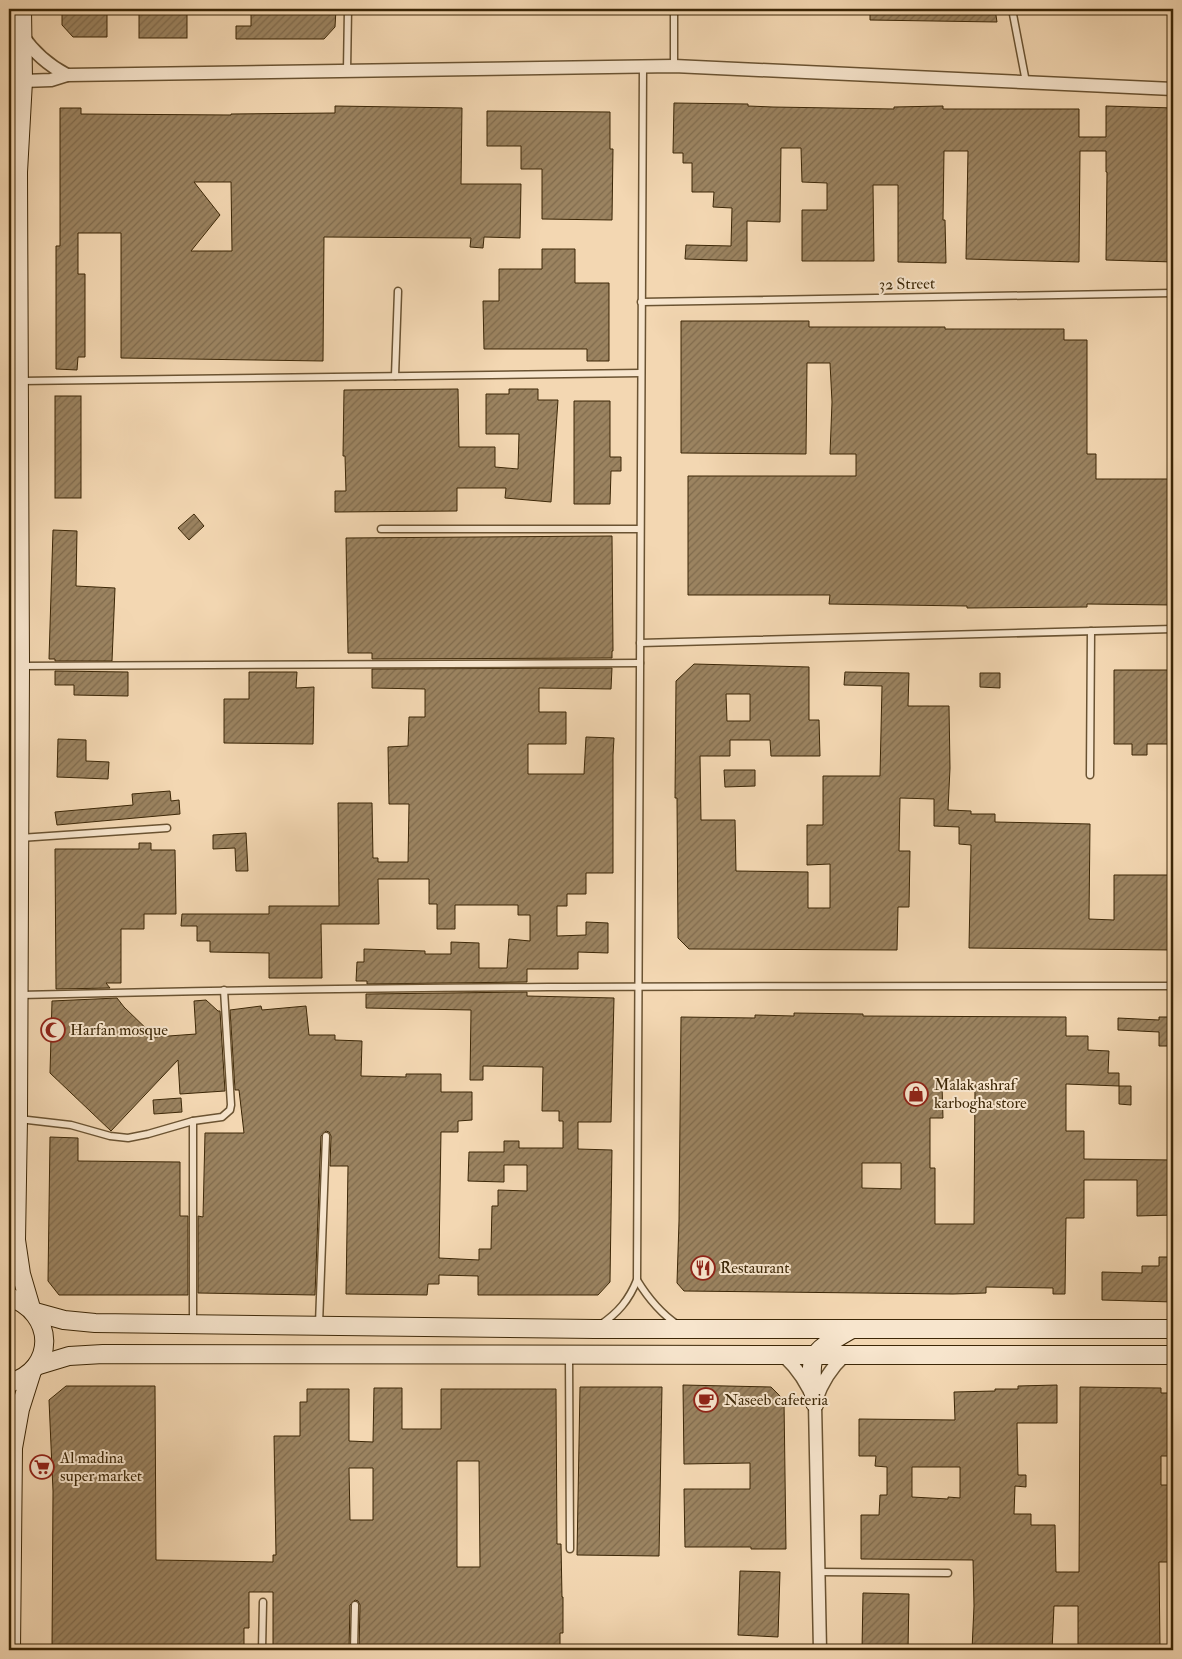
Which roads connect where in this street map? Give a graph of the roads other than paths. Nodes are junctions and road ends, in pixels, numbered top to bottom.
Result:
1 (22, 9) edge
2 (348, 9) edge
3 (674, 9) edge
4 (1012, 9) edge
5 (22, 35) junction
6 (643, 66) junction
7 (674, 66) junction
8 (347, 72) junction
9 (67, 75) junction
10 (16, 78) edge
11 (1026, 82) junction
12 (1173, 89) edge
13 (9, 150) edge
14 (18, 172) junction
15 (398, 291) dead end
16 (1173, 293) edge
17 (641, 302) junction
18 (641, 373) junction
19 (396, 376) junction
20 (19, 381) junction
21 (381, 529) dead end
22 (640, 529) junction
23 (1173, 629) edge
24 (1091, 631) junction
25 (640, 643) junction
26 (640, 663) junction
27 (20, 666) junction
28 (1090, 775) dead end
29 (167, 828) dead end
30 (19, 838) junction
31 (1173, 986) edge
32 (638, 987) junction
33 (224, 990) junction
34 (19, 995) junction
35 (18, 1119) junction
36 (193, 1122) junction
37 (326, 1136) dead end
38 (637, 1280) junction
39 (9, 1297) edge
40 (33, 1310) junction
41 (193, 1324) junction
42 (318, 1326) junction
43 (683, 1328) junction
44 (595, 1329) junction
45 (852, 1329) junction
46 (1173, 1329) edge
47 (568, 1354) junction
48 (1173, 1354) edge
49 (815, 1355) junction
50 (845, 1355) junction
51 (783, 1356) junction
52 (34, 1368) junction
53 (9, 1382) edge
54 (815, 1402) junction
55 (570, 1549) dead end
56 (818, 1572) junction
57 (948, 1573) dead end
58 (263, 1602) dead end
59 (355, 1605) dead end
60 (11, 1650) edge
61 (262, 1650) edge
62 (354, 1650) edge
63 (820, 1650) edge

1 - 5 main road
2 - 8 lane
3 - 7 lane
4 - 11 lane
5 - 9 street
5 - 10 main road
6 - 7 street
6 - 8 street
6 - 17 lane
7 - 11 street
8 - 9 street
9 - 10 street
10 - 14 main road
11 - 12 street
13 - 14 main road
14 - 20 main road
15 - 19 lane
16 - 17 lane, 32 Street
17 - 18 lane
18 - 19 lane
18 - 22 lane
19 - 20 lane
20 - 27 main road
21 - 22 lane
22 - 25 lane
23 - 24 lane
24 - 25 lane
24 - 28 lane
25 - 26 lane
26 - 27 lane
26 - 32 lane
27 - 30 main road
29 - 30 lane
30 - 34 main road
31 - 32 lane
32 - 33 lane
32 - 38 lane
33 - 34 lane
33 - 36 lane
34 - 35 main road
35 - 36 lane
35 - 40 main road
36 - 41 lane
37 - 42 lane
38 - 43 lane
38 - 44 lane
39 - 40 main road
40 - 41 main road
40 - 52 main road
41 - 42 main road
42 - 44 main road
43 - 44 main road
43 - 45 main road
45 - 46 main road
45 - 49 main road
47 - 51 main road
47 - 52 main road
47 - 55 lane
48 - 50 main road
49 - 50 main road
49 - 51 main road
49 - 54 main road
50 - 54 street
51 - 54 street
52 - 53 main road
52 - 60 main road
54 - 56 street
56 - 57 lane
56 - 63 street
58 - 61 lane
59 - 62 lane

